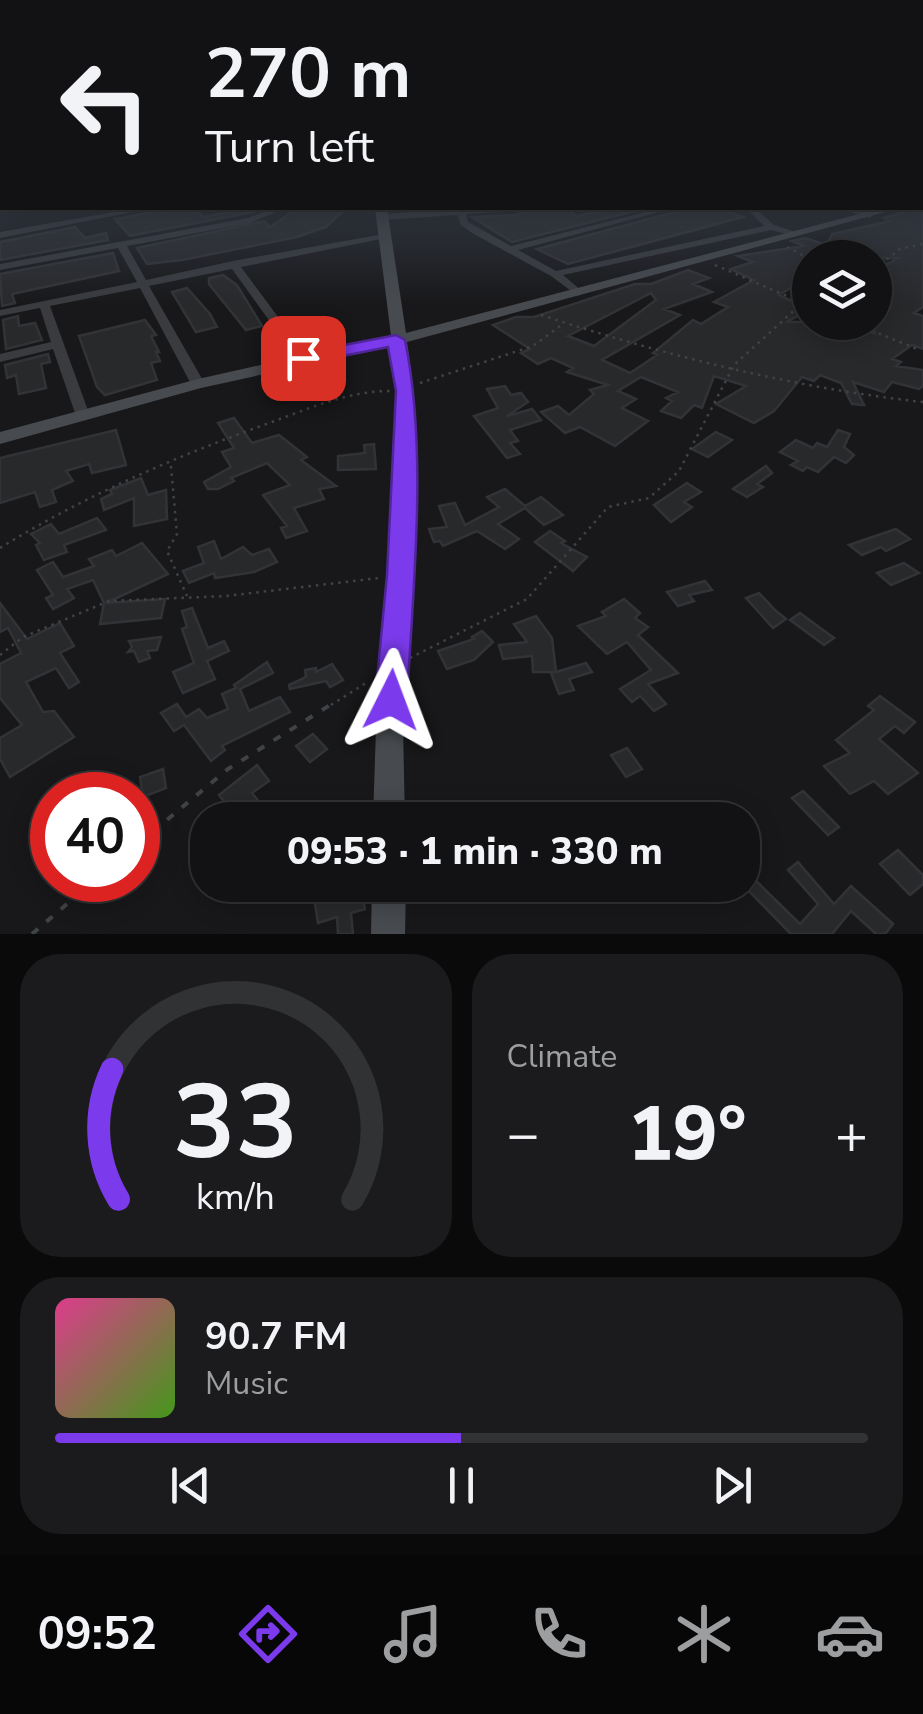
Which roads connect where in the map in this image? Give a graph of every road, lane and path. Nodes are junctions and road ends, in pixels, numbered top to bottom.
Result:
1 (91, 219) edge
2 (255, 219) edge
3 (383, 219) edge
4 (463, 219) edge
5 (629, 219) edge
6 (759, 219) edge
7 (855, 219) edge
8 (772, 233) junction
9 (0, 235) edge
10 (386, 235) junction
11 (120, 244) junction
12 (923, 244) edge
13 (792, 247) edge
14 (511, 249) junction
15 (892, 255) edge
16 (702, 259) junction
17 (233, 264) junction
18 (0, 267) edge
19 (555, 274) junction
20 (142, 283) junction
21 (578, 293) junction
22 (792, 298) edge
23 (44, 305) junction
24 (523, 306) junction
25 (0, 313) edge
26 (792, 313) edge
27 (562, 324) junction
28 (892, 339) edge
29 (396, 340) junction
30 (55, 345) junction
31 (917, 349) dead end
32 (0, 358) edge
33 (303, 358) junction
34 (734, 366) junction
35 (198, 384) junction
36 (406, 391) junction
37 (923, 402) edge
38 (83, 416) junction
39 (0, 438) edge
40 (171, 464) junction
41 (0, 548) edge
42 (401, 575) junction
43 (188, 597) junction
44 (0, 654) edge
45 (392, 668) junction
46 (390, 802) edge
47 (160, 826) edge
48 (70, 902) edge
49 (389, 902) edge
50 (32, 934) edge
51 (388, 934) edge

1 - 9 street
2 - 11 street
3 - 10 street
4 - 14 street
5 - 14 street
6 - 8 street
7 - 8 street
8 - 13 path
8 - 16 street
8 - 19 street
10 - 17 street
10 - 29 street
11 - 18 street
11 - 20 street
12 - 15 path
14 - 19 street
16 - 21 street
16 - 22 path
17 - 20 street
17 - 33 street
19 - 21 street
20 - 23 street
20 - 35 street
21 - 24 street
23 - 25 street
23 - 30 street
24 - 27 path
24 - 29 street
26 - 34 path
27 - 34 path
27 - 36 path
28 - 31 path
29 - 33 street
29 - 36 street
30 - 32 street
30 - 38 street
33 - 35 street
34 - 37 path
34 - 45 path
35 - 38 street
36 - 40 path
36 - 42 street
38 - 39 street
40 - 41 path
40 - 43 path
42 - 43 path
42 - 45 street
43 - 44 path
45 - 46 street
45 - 47 path
48 - 50 path
49 - 51 street

